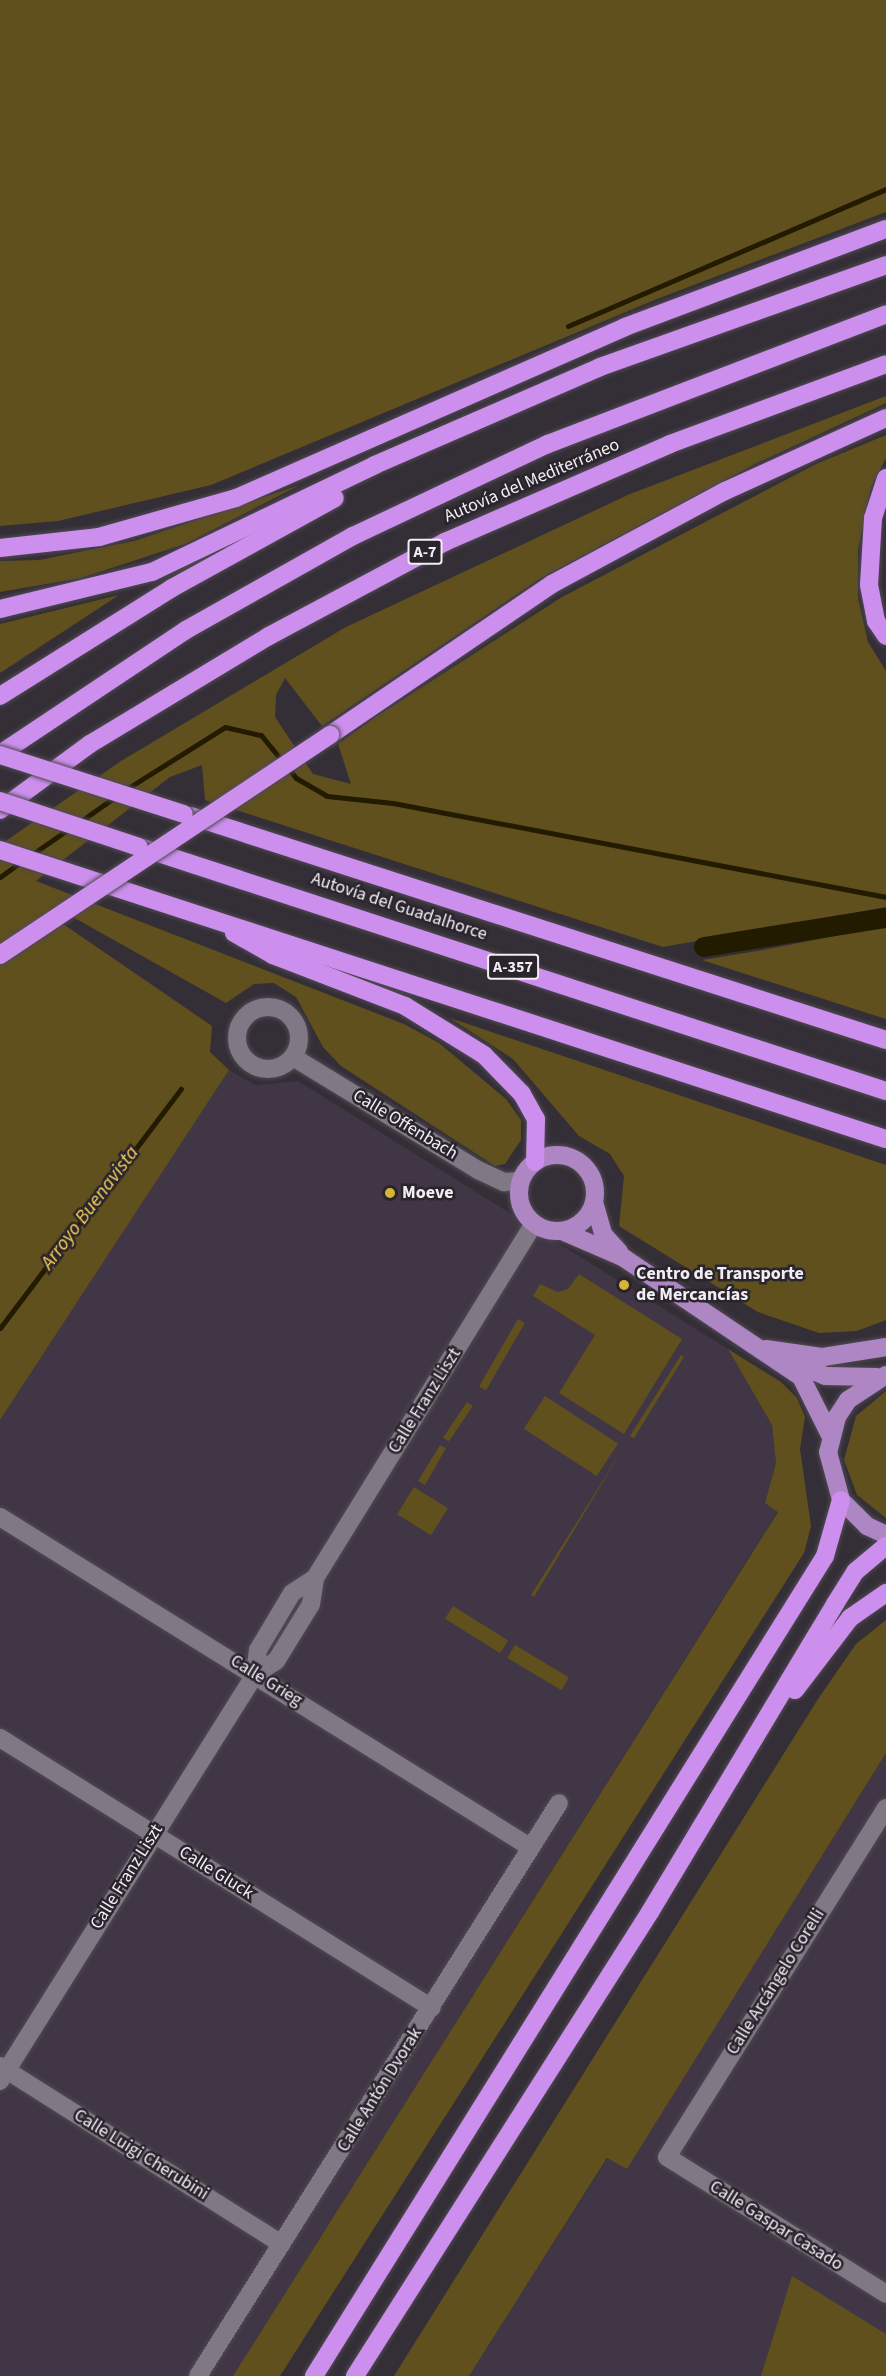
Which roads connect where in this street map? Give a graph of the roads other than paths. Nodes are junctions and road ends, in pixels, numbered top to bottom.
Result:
1 (886, 229) edge
2 (886, 265) edge
3 (886, 314) edge
4 (886, 364) edge
5 (886, 418) edge
6 (455, 432) junction
7 (886, 478) edge
8 (0, 548) edge
9 (0, 609) edge
10 (881, 629) edge
11 (886, 654) edge
12 (0, 696) edge
13 (0, 754) edge
14 (0, 801) edge
15 (0, 810) edge
16 (0, 849) edge
17 (198, 913) junction
18 (0, 955) edge
19 (886, 1040) edge
20 (293, 1057) dead end
21 (886, 1091) edge
22 (886, 1139) edge
23 (535, 1162) junction
24 (520, 1181) junction
25 (594, 1202) junction
26 (534, 1224) junction
27 (562, 1231) junction
28 (624, 1258) junction
29 (886, 1347) edge
30 (764, 1349) junction
31 (883, 1376) edge
32 (830, 1435) junction
33 (841, 1500) junction
34 (0, 1517) edge
35 (886, 1534) edge
36 (886, 1546) edge
37 (886, 1593) edge
38 (255, 1674) junction
39 (0, 1738) edge
40 (737, 1768) junction
41 (559, 1803) dead end
42 (886, 1808) edge
43 (154, 1835) junction
44 (530, 1847) junction
45 (432, 2008) junction
46 (2, 2072) edge
47 (667, 2157) joint
48 (282, 2244) junction
49 (886, 2294) edge
50 (198, 2376) edge
51 (314, 2376) edge
52 (355, 2376) edge

1 - 8 highway
2 - 6 highway
3 - 13 highway, Autovía del Mediterráneo / A-7
4 - 15 highway, Autovía del Mediterráneo / A-7
5 - 18 highway, bridge
6 - 9 highway
6 - 12 highway
7 - 10 highway
10 - 11 highway
13 - 19 highway, Autovía del Guadalhorce / A-357, bridge
14 - 21 highway, Autovía del Guadalhorce / A-357, bridge
16 - 17 highway
17 - 22 highway
17 - 23 highway
20 - 24 street, Calle Offenbach
23 - 24 main road
23 - 25 main road
24 - 26 main road
25 - 27 main road
25 - 28 main road
26 - 27 main road
26 - 38 street, Calle Franz Liszt
27 - 28 main road
28 - 30 main road
29 - 30 main road
30 - 31 main road
30 - 32 main road
31 - 32 main road
32 - 33 main road
33 - 35 main road
33 - 51 highway
34 - 38 street, Calle Grieg
36 - 40 highway
37 - 40 highway
38 - 43 street, Calle Franz Liszt
38 - 44 street, Calle Grieg
39 - 43 street, Calle Gluck
40 - 52 highway
41 - 44 street, Calle Antón Dvorak
42 - 47 street, Calle Arcángelo Corelli
43 - 45 street, Calle Gluck
43 - 46 street, Calle Franz Liszt
44 - 45 street, Calle Antón Dvorak
45 - 48 street, Calle Antón Dvorak
46 - 48 street, Calle Luigi Cherubini
47 - 49 street, Calle Gaspar Casado
48 - 50 street, Calle Antón Dvorak

